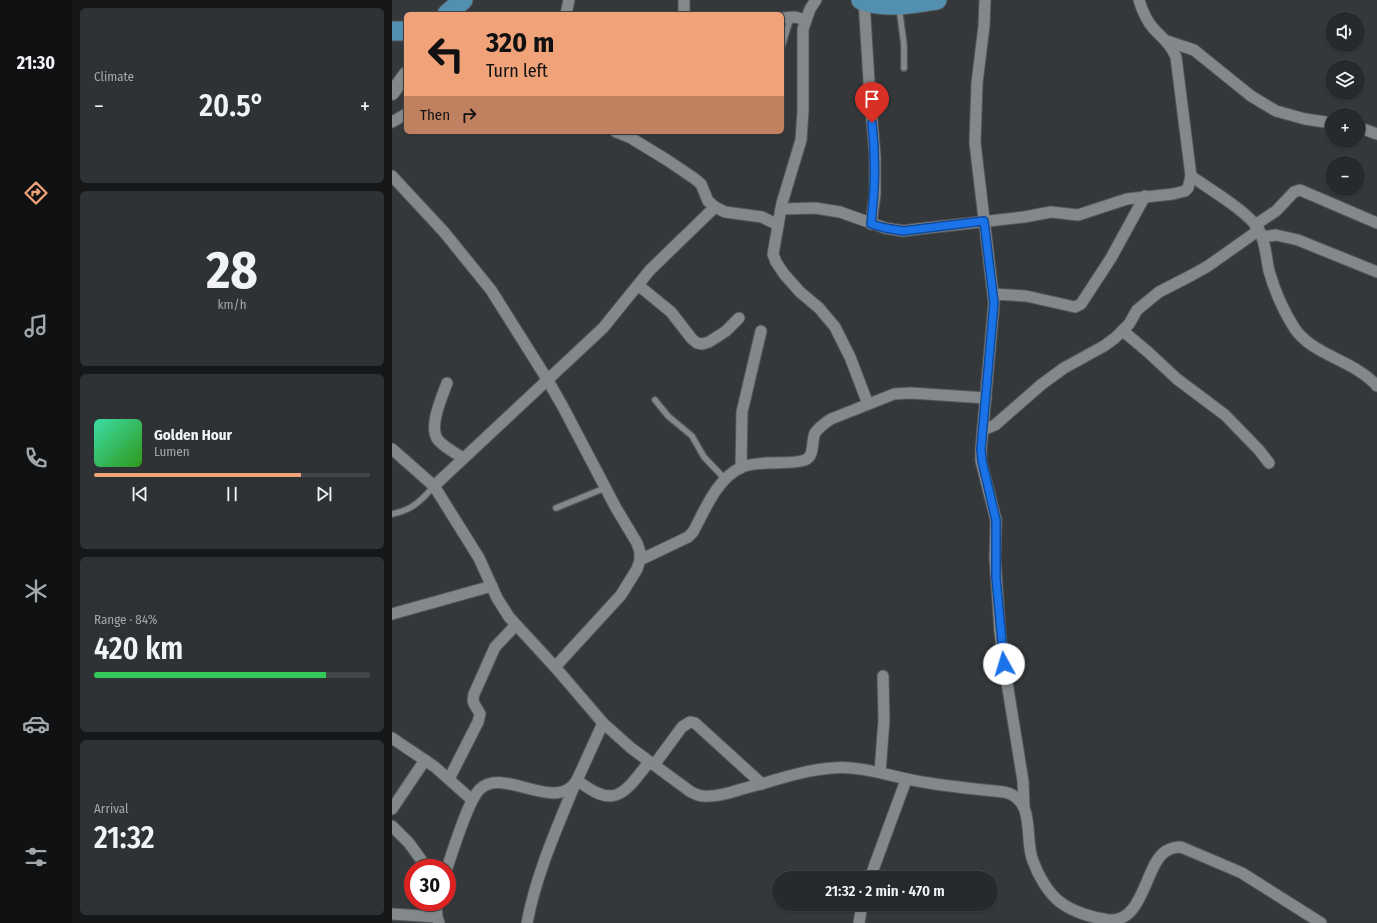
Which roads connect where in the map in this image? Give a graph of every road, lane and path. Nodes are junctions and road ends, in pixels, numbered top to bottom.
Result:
1 (463, 0) edge
2 (570, 0) edge
3 (684, 0) edge
4 (816, 0) edge
5 (863, 0) edge
6 (938, 0) edge
7 (985, 0) edge
8 (1139, 0) edge
9 (899, 5) junction
10 (449, 12) edge
11 (567, 12) edge
12 (684, 12) edge
13 (786, 18) edge
14 (806, 20) junction
15 (392, 30) edge
16 (404, 31) edge
17 (784, 32) edge
18 (1167, 41) junction
19 (904, 68) dead end
20 (404, 77) edge
21 (392, 93) edge
22 (404, 115) edge
23 (1325, 121) edge
24 (392, 122) edge
25 (1365, 130) edge
26 (621, 134) edge
27 (1377, 134) edge
28 (392, 176) edge
29 (1191, 176) junction
30 (1144, 196) junction
31 (716, 207) junction
32 (781, 209) junction
33 (984, 221) junction
34 (1377, 223) edge
35 (871, 224) junction
36 (778, 225) junction
37 (1259, 231) junction
38 (1377, 272) edge
39 (638, 285) junction
40 (993, 294) junction
41 (740, 318) dead end
42 (1123, 330) junction
43 (761, 331) dead end
44 (547, 379) junction
45 (447, 383) dead end
46 (1377, 386) edge
47 (986, 398) junction
48 (655, 400) dead end
49 (868, 404) junction
50 (982, 430) junction
51 (392, 449) edge
52 (463, 458) junction
53 (1269, 463) dead end
54 (741, 468) junction
55 (725, 479) junction
56 (434, 486) junction
57 (605, 488) junction
58 (556, 508) dead end
59 (392, 514) edge
60 (640, 560) junction
61 (492, 586) junction
62 (392, 614) edge
63 (516, 625) junction
64 (555, 667) junction
65 (883, 676) dead end
66 (603, 723) junction
67 (392, 738) edge
68 (425, 760) junction
69 (651, 763) junction
70 (880, 772) junction
71 (449, 779) junction
72 (906, 780) junction
73 (576, 782) junction
74 (762, 784) junction
75 (472, 800) junction
76 (1024, 806) junction
77 (392, 809) edge
78 (392, 826) edge
79 (421, 859) edge
80 (450, 859) edge
81 (873, 871) edge
82 (861, 911) edge
83 (392, 914) edge
84 (438, 920) edge
85 (1124, 920) edge
86 (526, 923) edge
87 (859, 923) edge
88 (1321, 923) edge

1 - 10 highway
2 - 11 street
3 - 12 street
4 - 14 street
5 - 9 highway
5 - 35 street
6 - 9 highway
7 - 33 street
8 - 18 street
9 - 19 lane
13 - 14 street
13 - 17 lane
14 - 32 street
15 - 16 highway
18 - 23 street
18 - 29 street
20 - 21 street
22 - 24 street
25 - 27 street
26 - 31 street
28 - 44 street
29 - 30 street
29 - 37 street
30 - 33 street
30 - 40 street
31 - 36 street
31 - 39 street
32 - 35 street
32 - 36 street
33 - 35 street
33 - 40 street
34 - 37 street
36 - 49 street
37 - 38 street
37 - 42 street
37 - 46 street
39 - 41 street
39 - 44 street
40 - 47 street
42 - 50 street
42 - 53 street
43 - 54 street
44 - 52 street
44 - 57 street
45 - 52 street
47 - 49 street
47 - 50 street
48 - 55 lane
49 - 54 street
50 - 76 street
51 - 56 street
52 - 56 street
54 - 55 street
55 - 60 street
56 - 59 lane
56 - 61 street
57 - 58 lane
57 - 60 street
60 - 64 street
61 - 62 street
61 - 63 street
63 - 64 street
63 - 71 street
64 - 66 street
65 - 70 street
66 - 69 street
66 - 73 street
67 - 68 street
68 - 71 street
68 - 77 street
69 - 73 street
69 - 74 street
69 - 74 street
70 - 72 street
70 - 74 street
71 - 75 street
72 - 76 street
72 - 81 street
73 - 75 street
73 - 86 street
75 - 80 street
76 - 85 street
78 - 79 street
82 - 87 street
83 - 84 street
85 - 88 street

